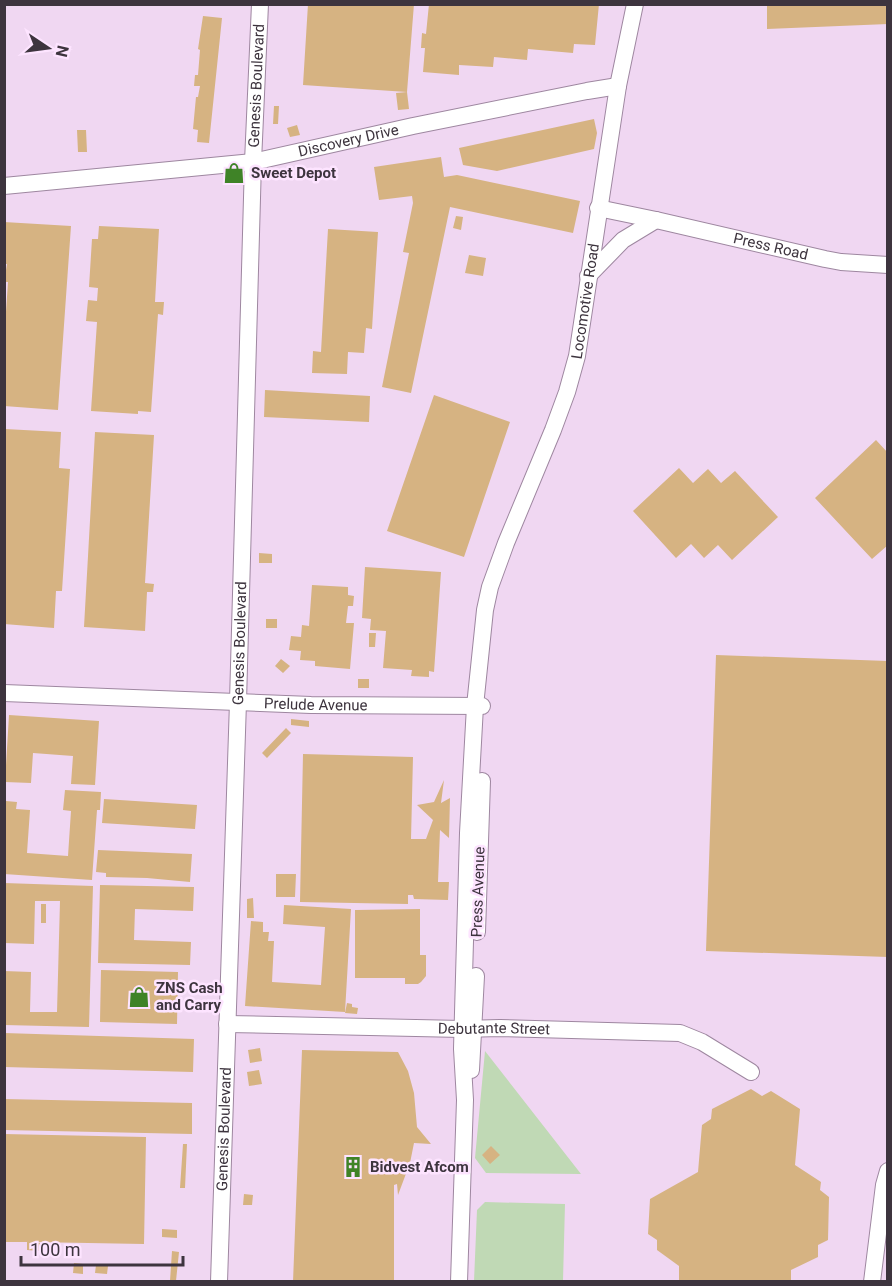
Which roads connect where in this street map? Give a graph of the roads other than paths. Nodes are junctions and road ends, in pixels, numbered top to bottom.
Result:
1 (260, 4) edge
2 (636, 4) edge
3 (625, 55) junction
4 (618, 86) junction
5 (587, 91) junction
6 (253, 162) junction
7 (4, 186) edge
8 (598, 208) junction
9 (656, 220) junction
10 (888, 265) edge
11 (588, 276) junction
12 (490, 587) joint
13 (4, 693) edge
14 (238, 702) junction
15 (479, 706) junction
16 (475, 793) junction
17 (475, 997) junction
18 (227, 1024) junction
19 (500, 1028) junction
20 (470, 1034) junction
21 (752, 1072) dead end
22 (888, 1171) edge
23 (219, 1281) edge
24 (459, 1281) edge
25 (872, 1281) edge

1 - 6 street, Genesis Boulevard
2 - 3 street, Locomotive Road
3 - 4 street, Locomotive Road
3 - 5 street
4 - 5 street, Discovery Drive
4 - 8 street, Locomotive Road
5 - 6 street, Discovery Drive
6 - 7 street, Discovery Drive
6 - 14 street, Genesis Boulevard
8 - 9 street, Press Road
8 - 11 street, Locomotive Road
9 - 10 street, Press Road
9 - 11 street
11 - 12 street, Locomotive Road
12 - 15 street, Press Avenue
13 - 14 street, Prelude Avenue
14 - 15 street, Prelude Avenue
14 - 18 street, Genesis Boulevard
15 - 16 street, Press Avenue
16 - 17 street, Press Avenue
16 - 20 street, Press Avenue
17 - 19 street
17 - 20 street, Press Avenue
18 - 20 street, Debutante Street
18 - 23 street, Genesis Boulevard
19 - 20 street, Debutante Street
19 - 21 street, Debutante Street
20 - 24 street, Press Avenue
22 - 25 street

